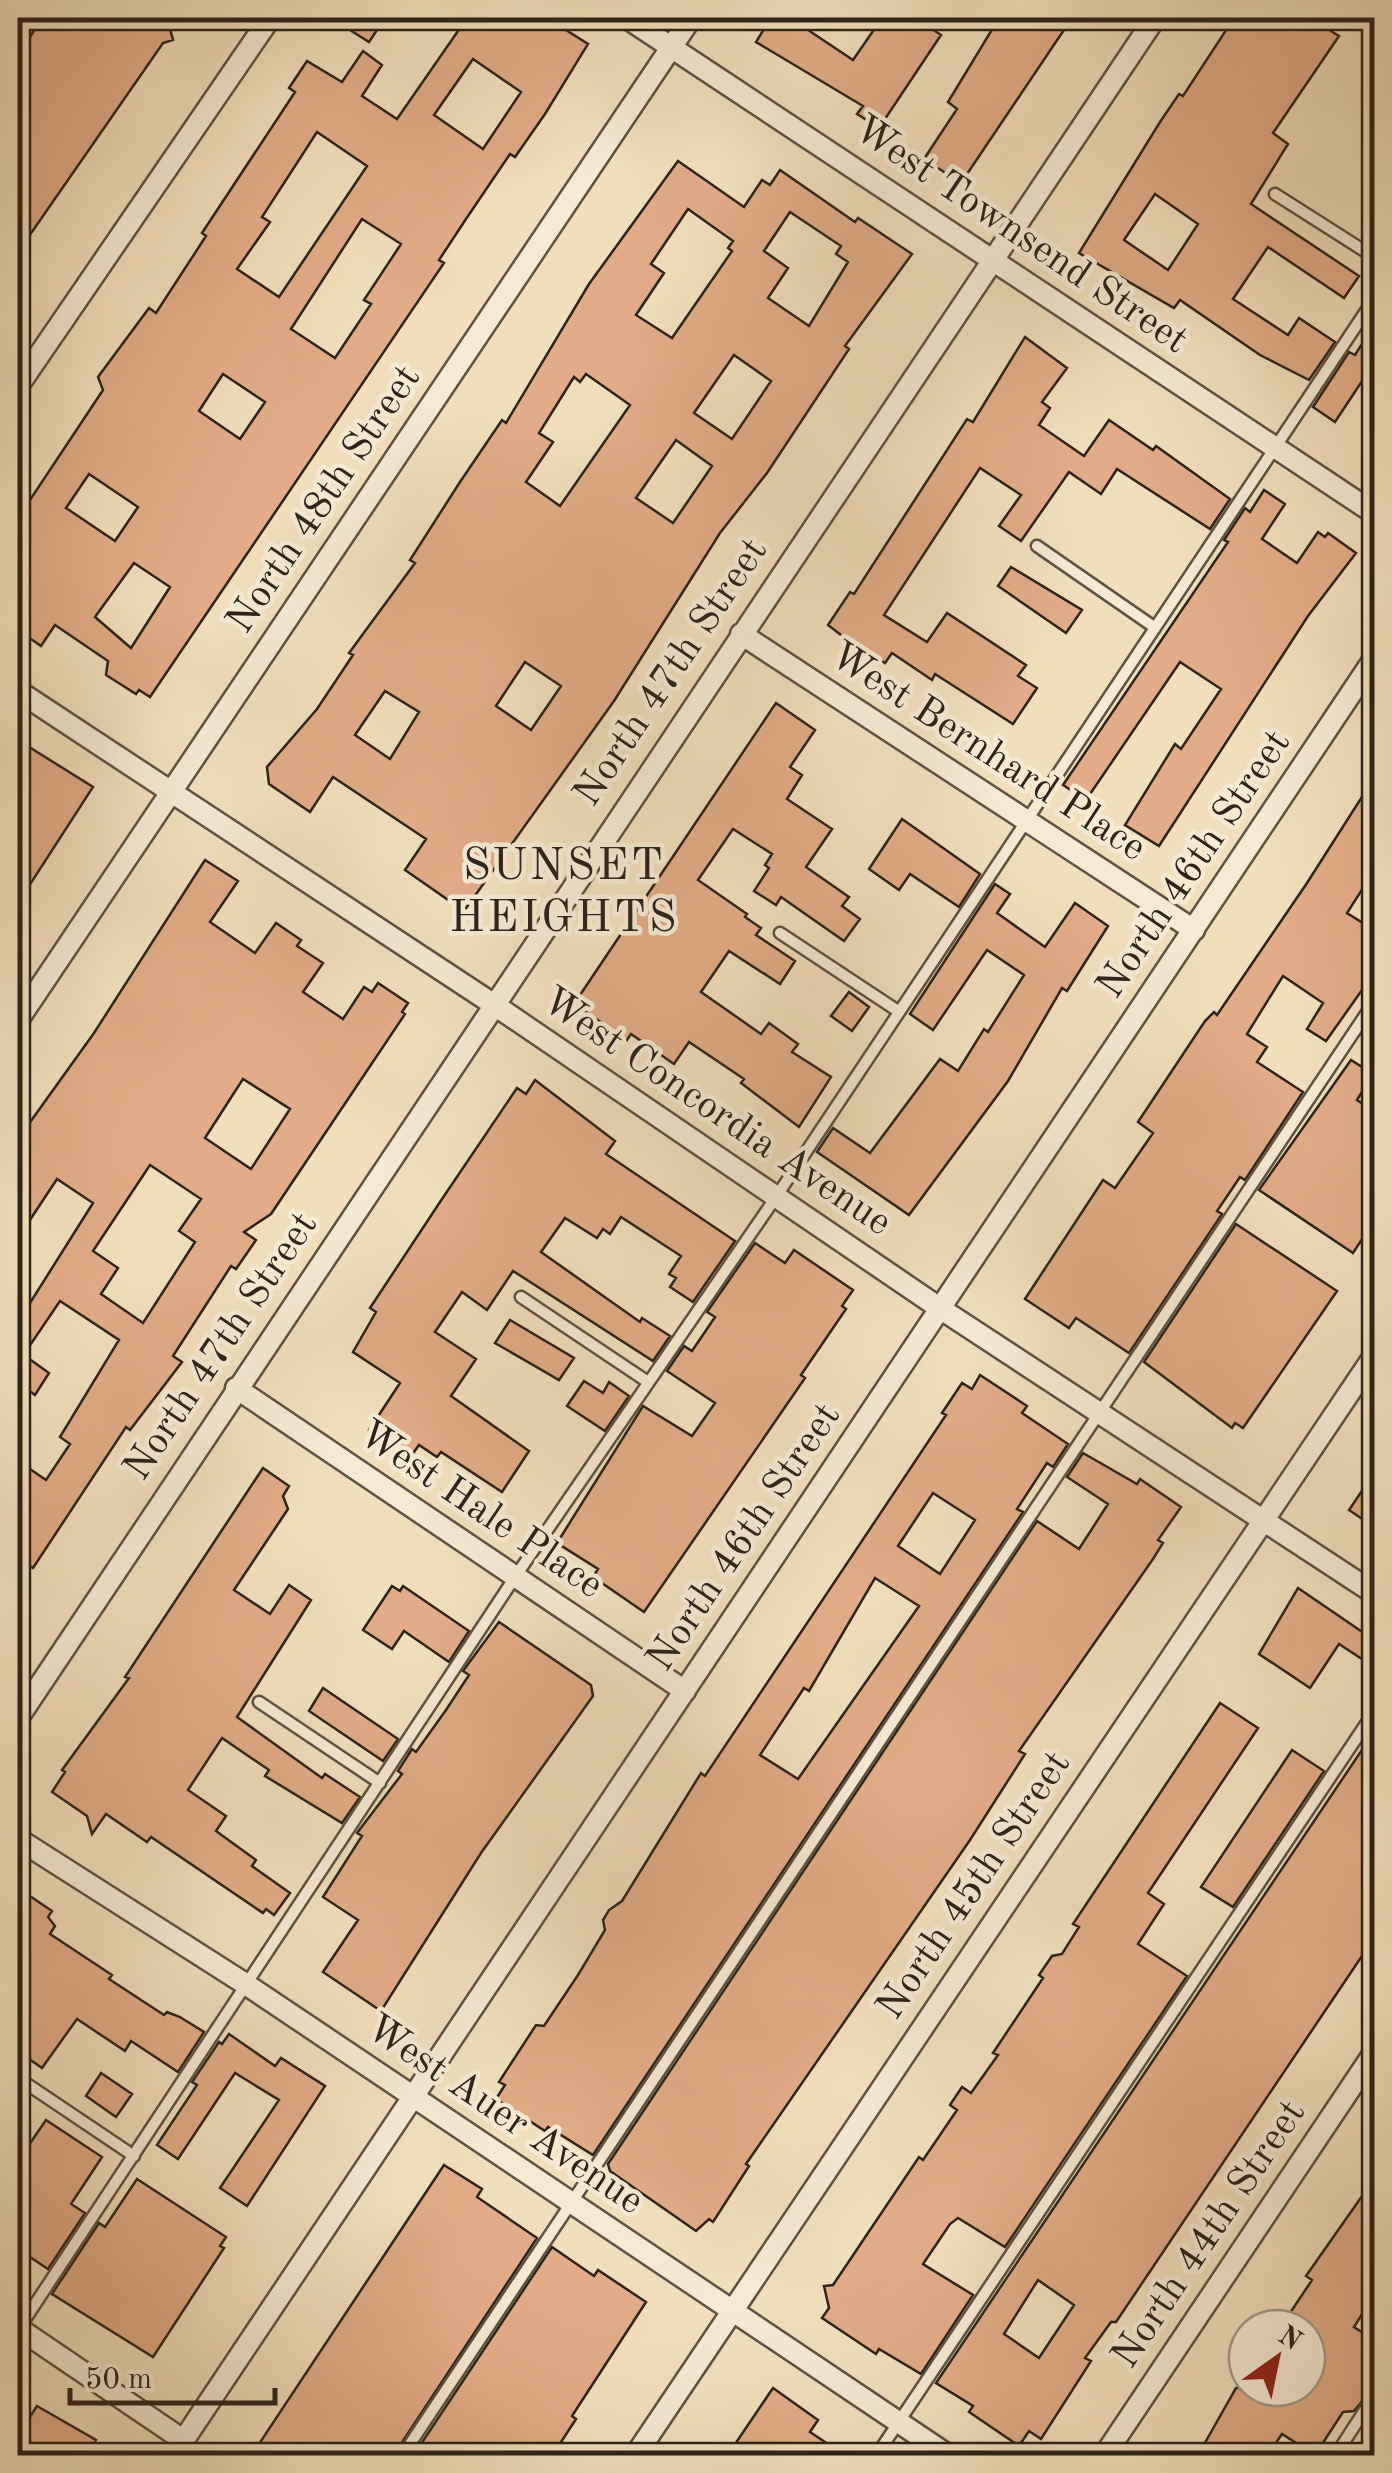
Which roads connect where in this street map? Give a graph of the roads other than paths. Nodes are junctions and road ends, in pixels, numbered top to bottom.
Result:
1 (29, 18) edge
2 (270, 18) edge
3 (627, 18) edge
4 (691, 18) edge
5 (1154, 18) edge
6 (18, 35) edge
7 (672, 46) junction
8 (1275, 194) dead end
9 (1374, 257) edge
10 (990, 260) junction
11 (1374, 299) edge
12 (18, 386) edge
13 (1275, 448) junction
14 (1374, 513) edge
15 (1037, 546) dead end
16 (1154, 627) junction
17 (741, 634) junction
18 (1374, 659) edge
19 (18, 692) edge
20 (170, 794) junction
21 (1024, 819) junction
22 (1194, 930) junction
23 (780, 934) dead end
24 (1374, 1002) edge
25 (492, 1004) junction
26 (898, 1011) junction
27 (18, 1020) edge
28 (776, 1197) junction
29 (521, 1297) dead end
30 (940, 1309) junction
31 (1374, 1356) edge
32 (648, 1382) junction
33 (236, 1388) junction
34 (1098, 1412) junction
35 (1265, 1521) junction
36 (515, 1577) junction
37 (1374, 1593) edge
38 (685, 1691) junction
39 (258, 1702) dead end
40 (1374, 1712) edge
41 (18, 1718) edge
42 (380, 1783) junction
43 (18, 1838) edge
44 (248, 1985) junction
45 (1374, 2054) edge
46 (18, 2078) edge
47 (414, 2097) junction
48 (134, 2156) junction
49 (571, 2203) junction
50 (730, 2310) junction
51 (18, 2330) edge
52 (1374, 2396) edge
53 (898, 2422) junction
54 (178, 2448) edge
55 (402, 2456) edge
56 (635, 2456) edge
57 (876, 2456) edge
58 (949, 2456) edge
59 (1104, 2456) edge
60 (1335, 2456) edge

1 - 6 lane
2 - 12 street
3 - 7 street, West Townsend Street
4 - 7 street, North 48th Street
5 - 10 street, North 47th Street
7 - 10 street, West Townsend Street
7 - 20 street, North 48th Street
8 - 9 lane
10 - 13 street, West Townsend Street
10 - 17 street, North 47th Street
11 - 13 lane
13 - 14 street, West Townsend Street
13 - 16 lane
15 - 16 lane
16 - 21 lane
17 - 21 street, West Bernhard Place
17 - 25 street, North 47th Street
18 - 22 street, North 46th Street
19 - 20 street, West Concordia Avenue
20 - 25 street, West Concordia Avenue
20 - 27 street, North 48th Street
21 - 22 street, West Bernhard Place
21 - 26 lane
22 - 30 street, North 46th Street
23 - 26 lane
24 - 34 lane
25 - 28 street, West Concordia Avenue
25 - 33 street, North 47th Street
26 - 28 lane
28 - 30 street, West Concordia Avenue
28 - 32 lane
29 - 32 lane
30 - 34 street, West Concordia Avenue
30 - 38 street, North 46th Street
31 - 35 street, North 45th Street
32 - 36 lane
33 - 36 street, West Hale Place
33 - 41 street, North 47th Street
34 - 35 street, West Concordia Avenue
34 - 49 lane
35 - 37 street, West Concordia Avenue
35 - 50 street, North 45th Street
36 - 38 street, West Hale Place
36 - 42 lane
38 - 47 street, North 46th Street
39 - 42 lane
40 - 53 lane
42 - 44 lane
43 - 44 street, West Auer Avenue
44 - 47 street, West Auer Avenue
44 - 48 lane
45 - 59 street, North 44th Street
46 - 48 lane
47 - 49 street, West Auer Avenue
47 - 54 street, North 46th Street
48 - 51 lane
49 - 50 street, West Auer Avenue
49 - 55 lane
50 - 53 street, West Auer Avenue
50 - 56 street, North 45th Street
51 - 54 street
52 - 60 lane
53 - 57 lane
53 - 58 street, West Auer Avenue

